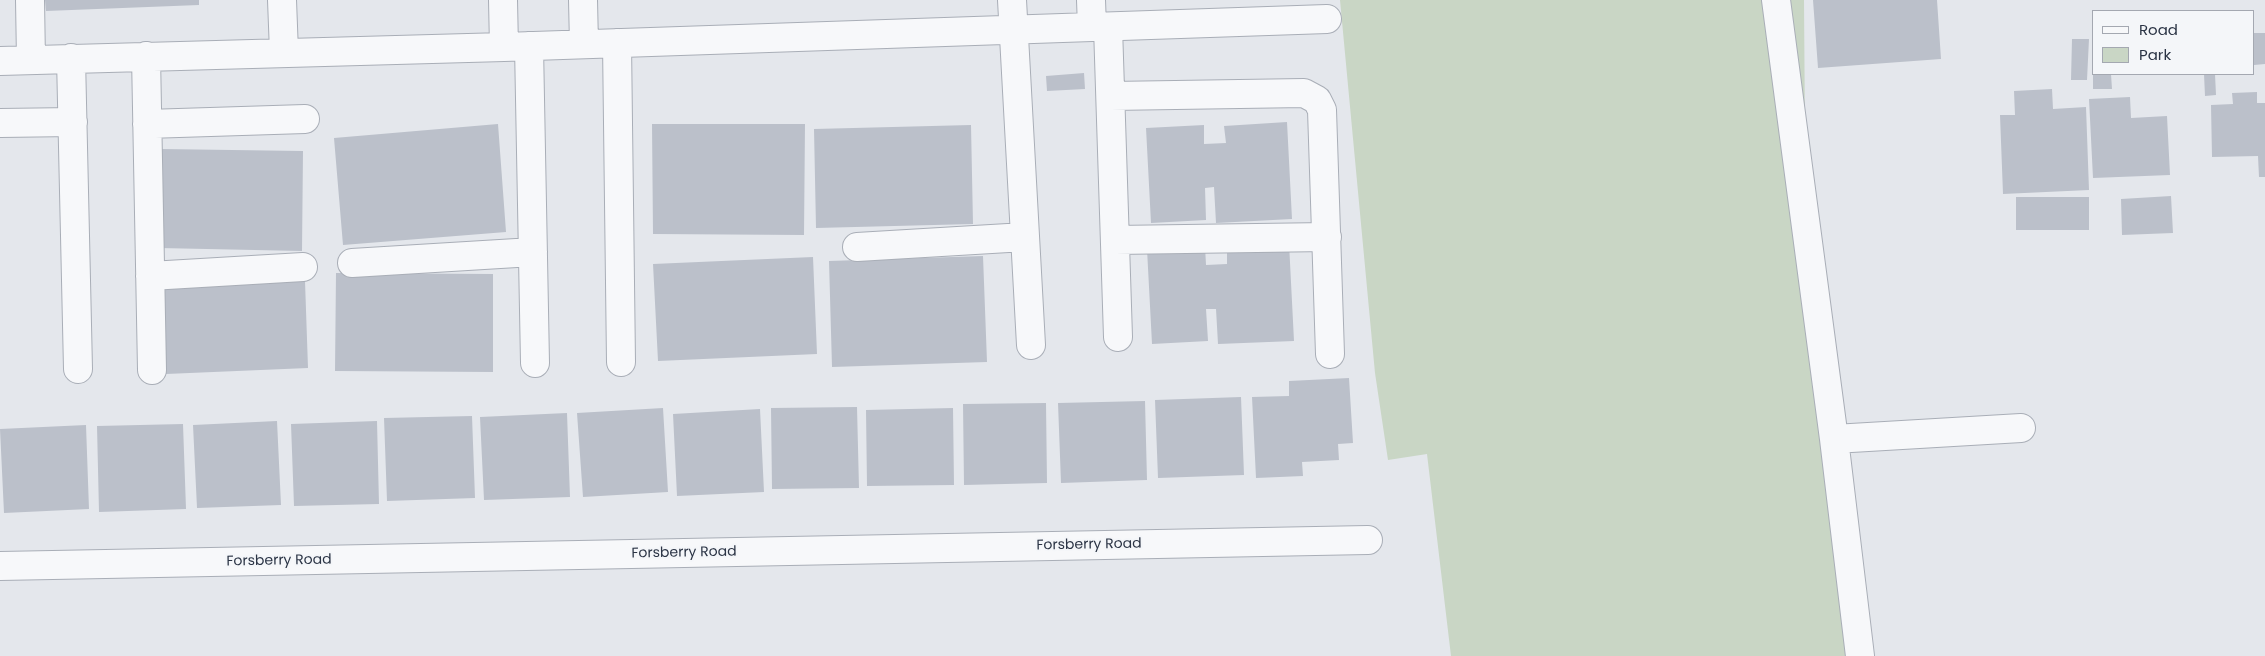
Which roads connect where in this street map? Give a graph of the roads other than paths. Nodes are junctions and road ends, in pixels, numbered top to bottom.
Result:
1 (30, 0) edge
2 (282, 0) edge
3 (503, 0) edge
4 (583, 0) edge
5 (1012, 0) edge
6 (1091, 0) edge
7 (1776, 0) edge
8 (1327, 19) dead end
9 (1100, 27) junction
10 (1013, 30) junction
11 (617, 43) junction
12 (584, 44) junction
13 (517, 47) junction
14 (284, 52) junction
15 (146, 56) junction
16 (71, 58) junction
17 (32, 60) junction
18 (0, 61) edge
19 (1111, 96) junction
20 (305, 119) dead end
21 (72, 122) junction
22 (0, 123) edge
23 (147, 124) junction
24 (1025, 236) junction
25 (1327, 237) junction
26 (1115, 240) junction
27 (857, 247) dead end
28 (533, 252) junction
29 (352, 263) dead end
30 (303, 266) dead end
31 (150, 276) junction
32 (1118, 337) dead end
33 (1031, 345) dead end
34 (1330, 354) dead end
35 (621, 362) dead end
36 (535, 363) dead end
37 (78, 369) dead end
38 (152, 370) dead end
39 (2021, 428) dead end
40 (1834, 439) junction
41 (1368, 540) dead end
42 (0, 566) edge
43 (1860, 656) edge

1 - 17 street
2 - 14 street
3 - 13 street
4 - 12 street
5 - 10 street
6 - 9 street
7 - 40 street
8 - 9 street
9 - 10 street
9 - 19 street
10 - 11 street
10 - 24 street
11 - 12 street
11 - 35 street
12 - 13 street
13 - 14 street
13 - 28 street
14 - 15 street
15 - 16 street
15 - 23 street
16 - 17 street
16 - 21 street
17 - 18 street
19 - 25 street
19 - 26 street
20 - 23 street
21 - 22 street
21 - 37 street
23 - 31 street
24 - 27 street
24 - 33 street
25 - 26 street
25 - 34 street
26 - 32 street
28 - 29 street
28 - 36 street
30 - 31 street
31 - 38 street
39 - 40 street
40 - 43 street
41 - 42 street, Forsberry Road

